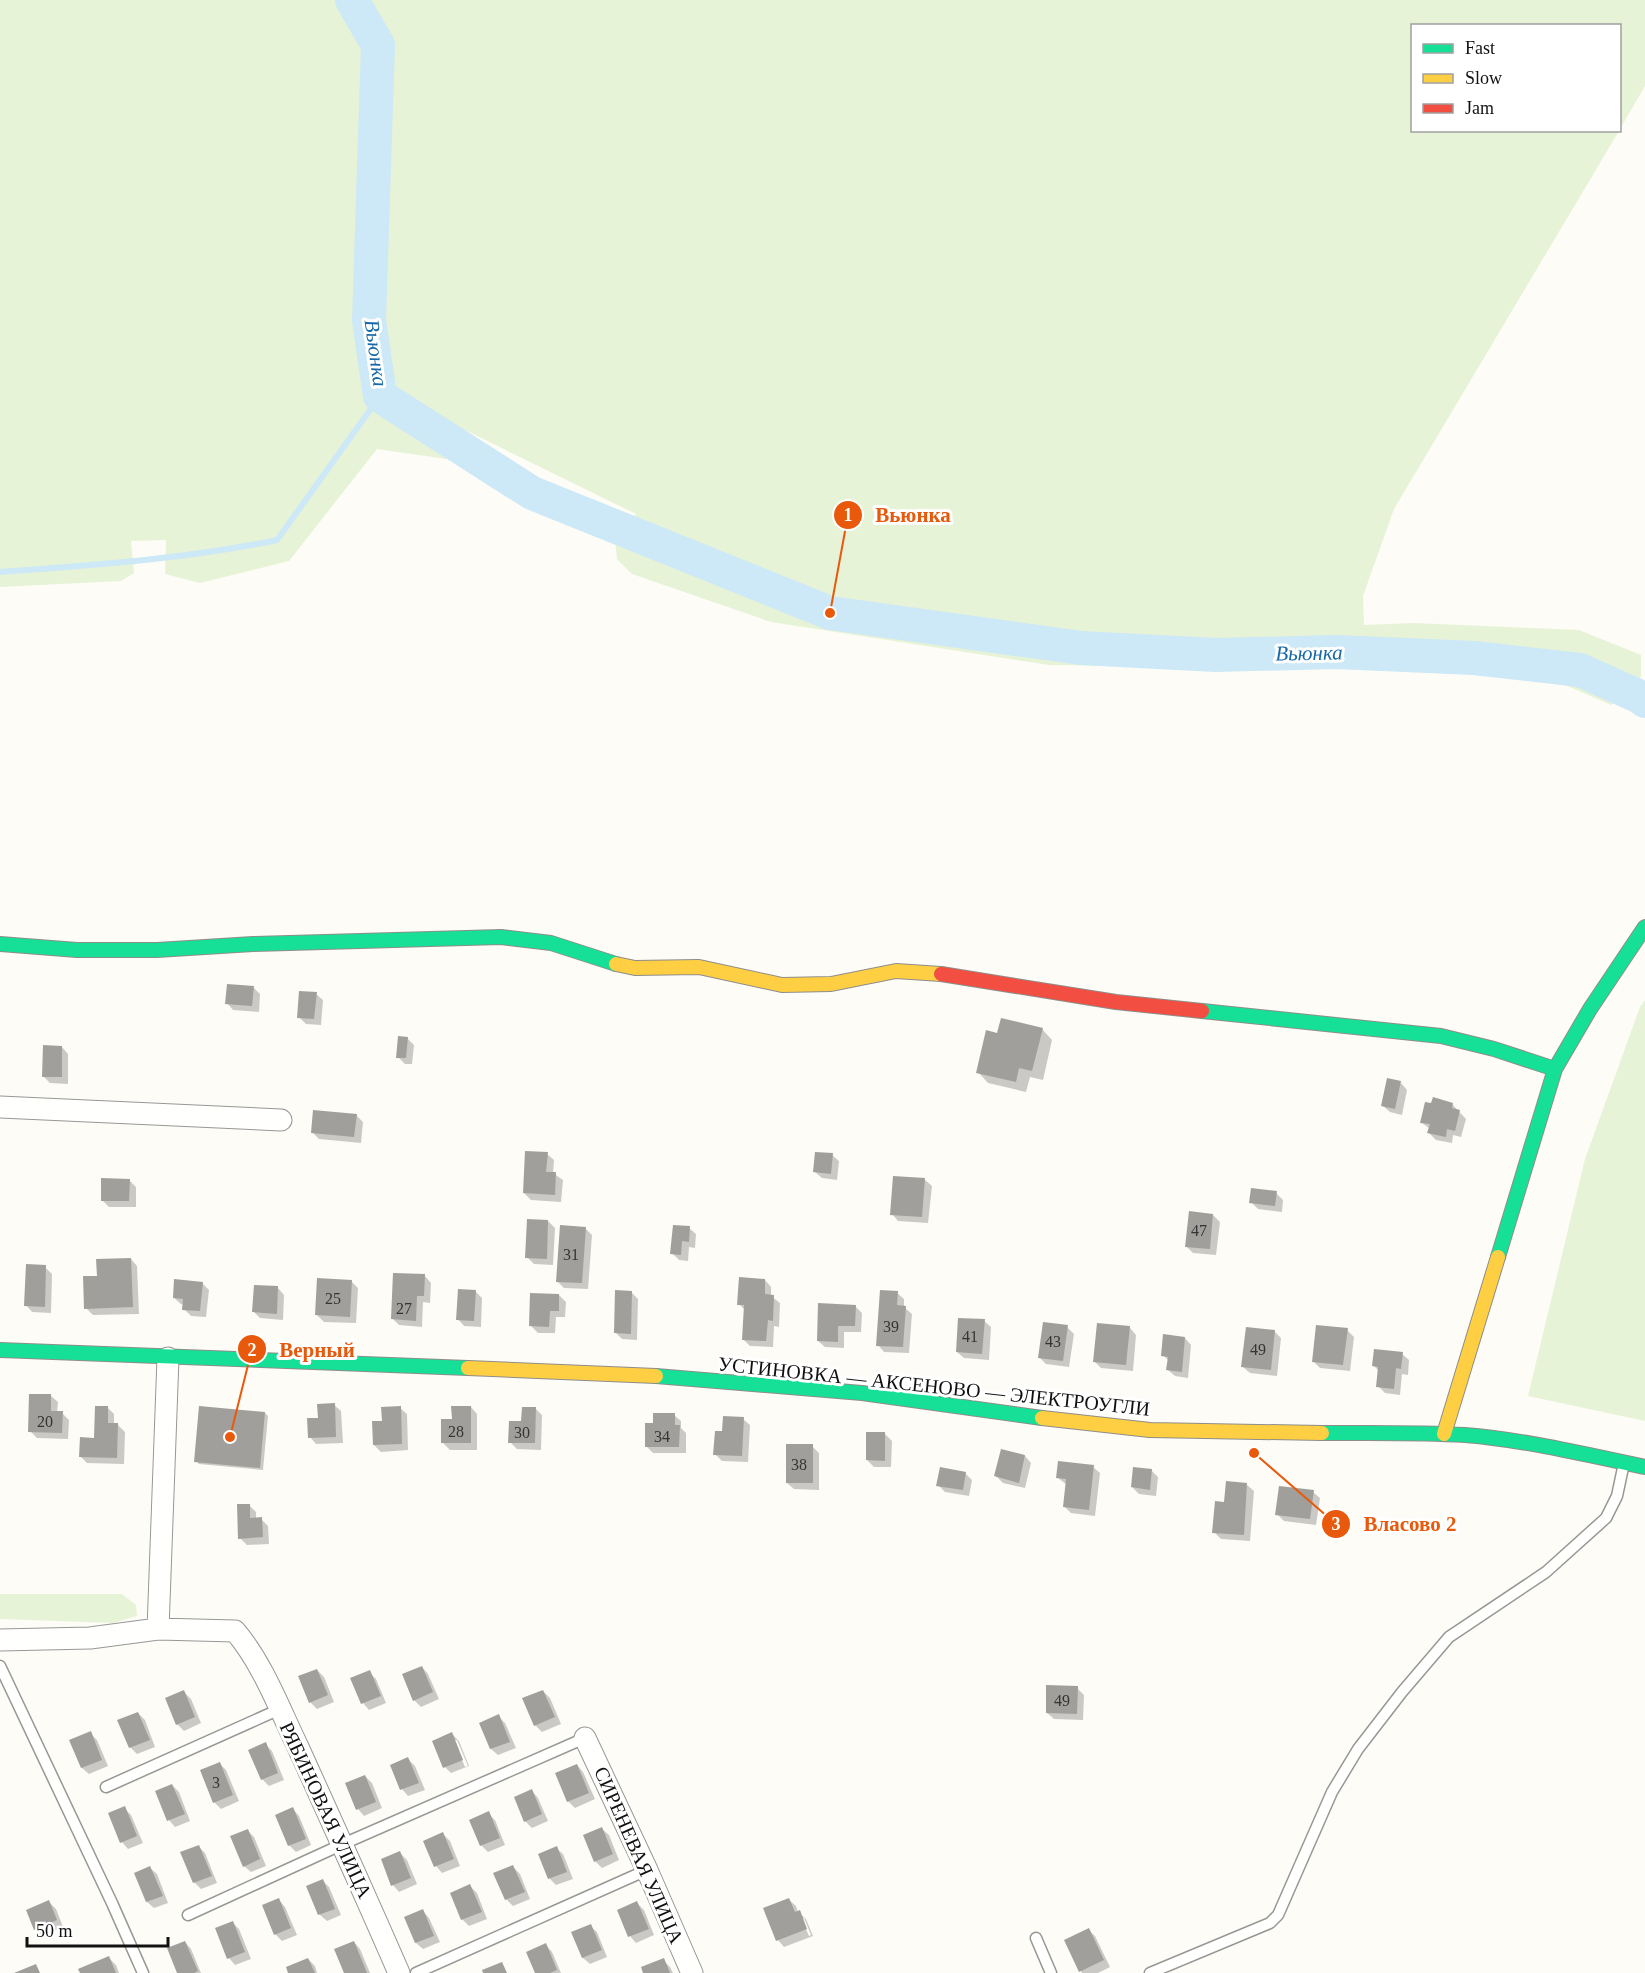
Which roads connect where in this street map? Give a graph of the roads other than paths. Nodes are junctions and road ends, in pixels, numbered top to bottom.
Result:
1 (1645, 927) edge
2 (0, 944) edge
3 (1555, 1069) junction
4 (0, 1107) edge
5 (281, 1120) dead end
6 (0, 1350) edge
7 (168, 1358) junction
8 (1444, 1434) junction
9 (1624, 1462) junction
10 (1645, 1467) edge
11 (158, 1629) junction
12 (0, 1640) edge
13 (0, 1666) edge
14 (280, 1709) junction
15 (585, 1738) joint
16 (106, 1787) dead end
17 (343, 1844) junction
18 (647, 1870) junction
19 (188, 1914) dead end
20 (1036, 1938) dead end
21 (143, 1973) edge
22 (399, 1973) edge
23 (416, 1973) edge
24 (692, 1973) edge
25 (1051, 1973) edge
26 (1150, 1973) edge

1 - 3 street
2 - 3 street
3 - 8 street
4 - 5 street
6 - 7 street, УСТИНОВКА — АКСЕНОВО — ЭЛЕКТРОУГЛИ
7 - 8 street, УСТИНОВКА — АКСЕНОВО — ЭЛЕКТРОУГЛИ
7 - 11 street
8 - 9 street, УСТИНОВКА — АКСЕНОВО — ЭЛЕКТРОУГЛИ
9 - 10 street, УСТИНОВКА — АКСЕНОВО — ЭЛЕКТРОУГЛИ
9 - 26 lane
11 - 12 street
11 - 14 street, РЯБИНОВАЯ УЛИЦА
13 - 21 lane
14 - 16 lane
14 - 17 street, РЯБИНОВАЯ УЛИЦА
15 - 17 lane
15 - 18 street, СИРЕНЕВАЯ УЛИЦА
17 - 19 lane
17 - 22 street, РЯБИНОВАЯ УЛИЦА
18 - 23 lane
18 - 24 street, СИРЕНЕВАЯ УЛИЦА
20 - 25 lane

